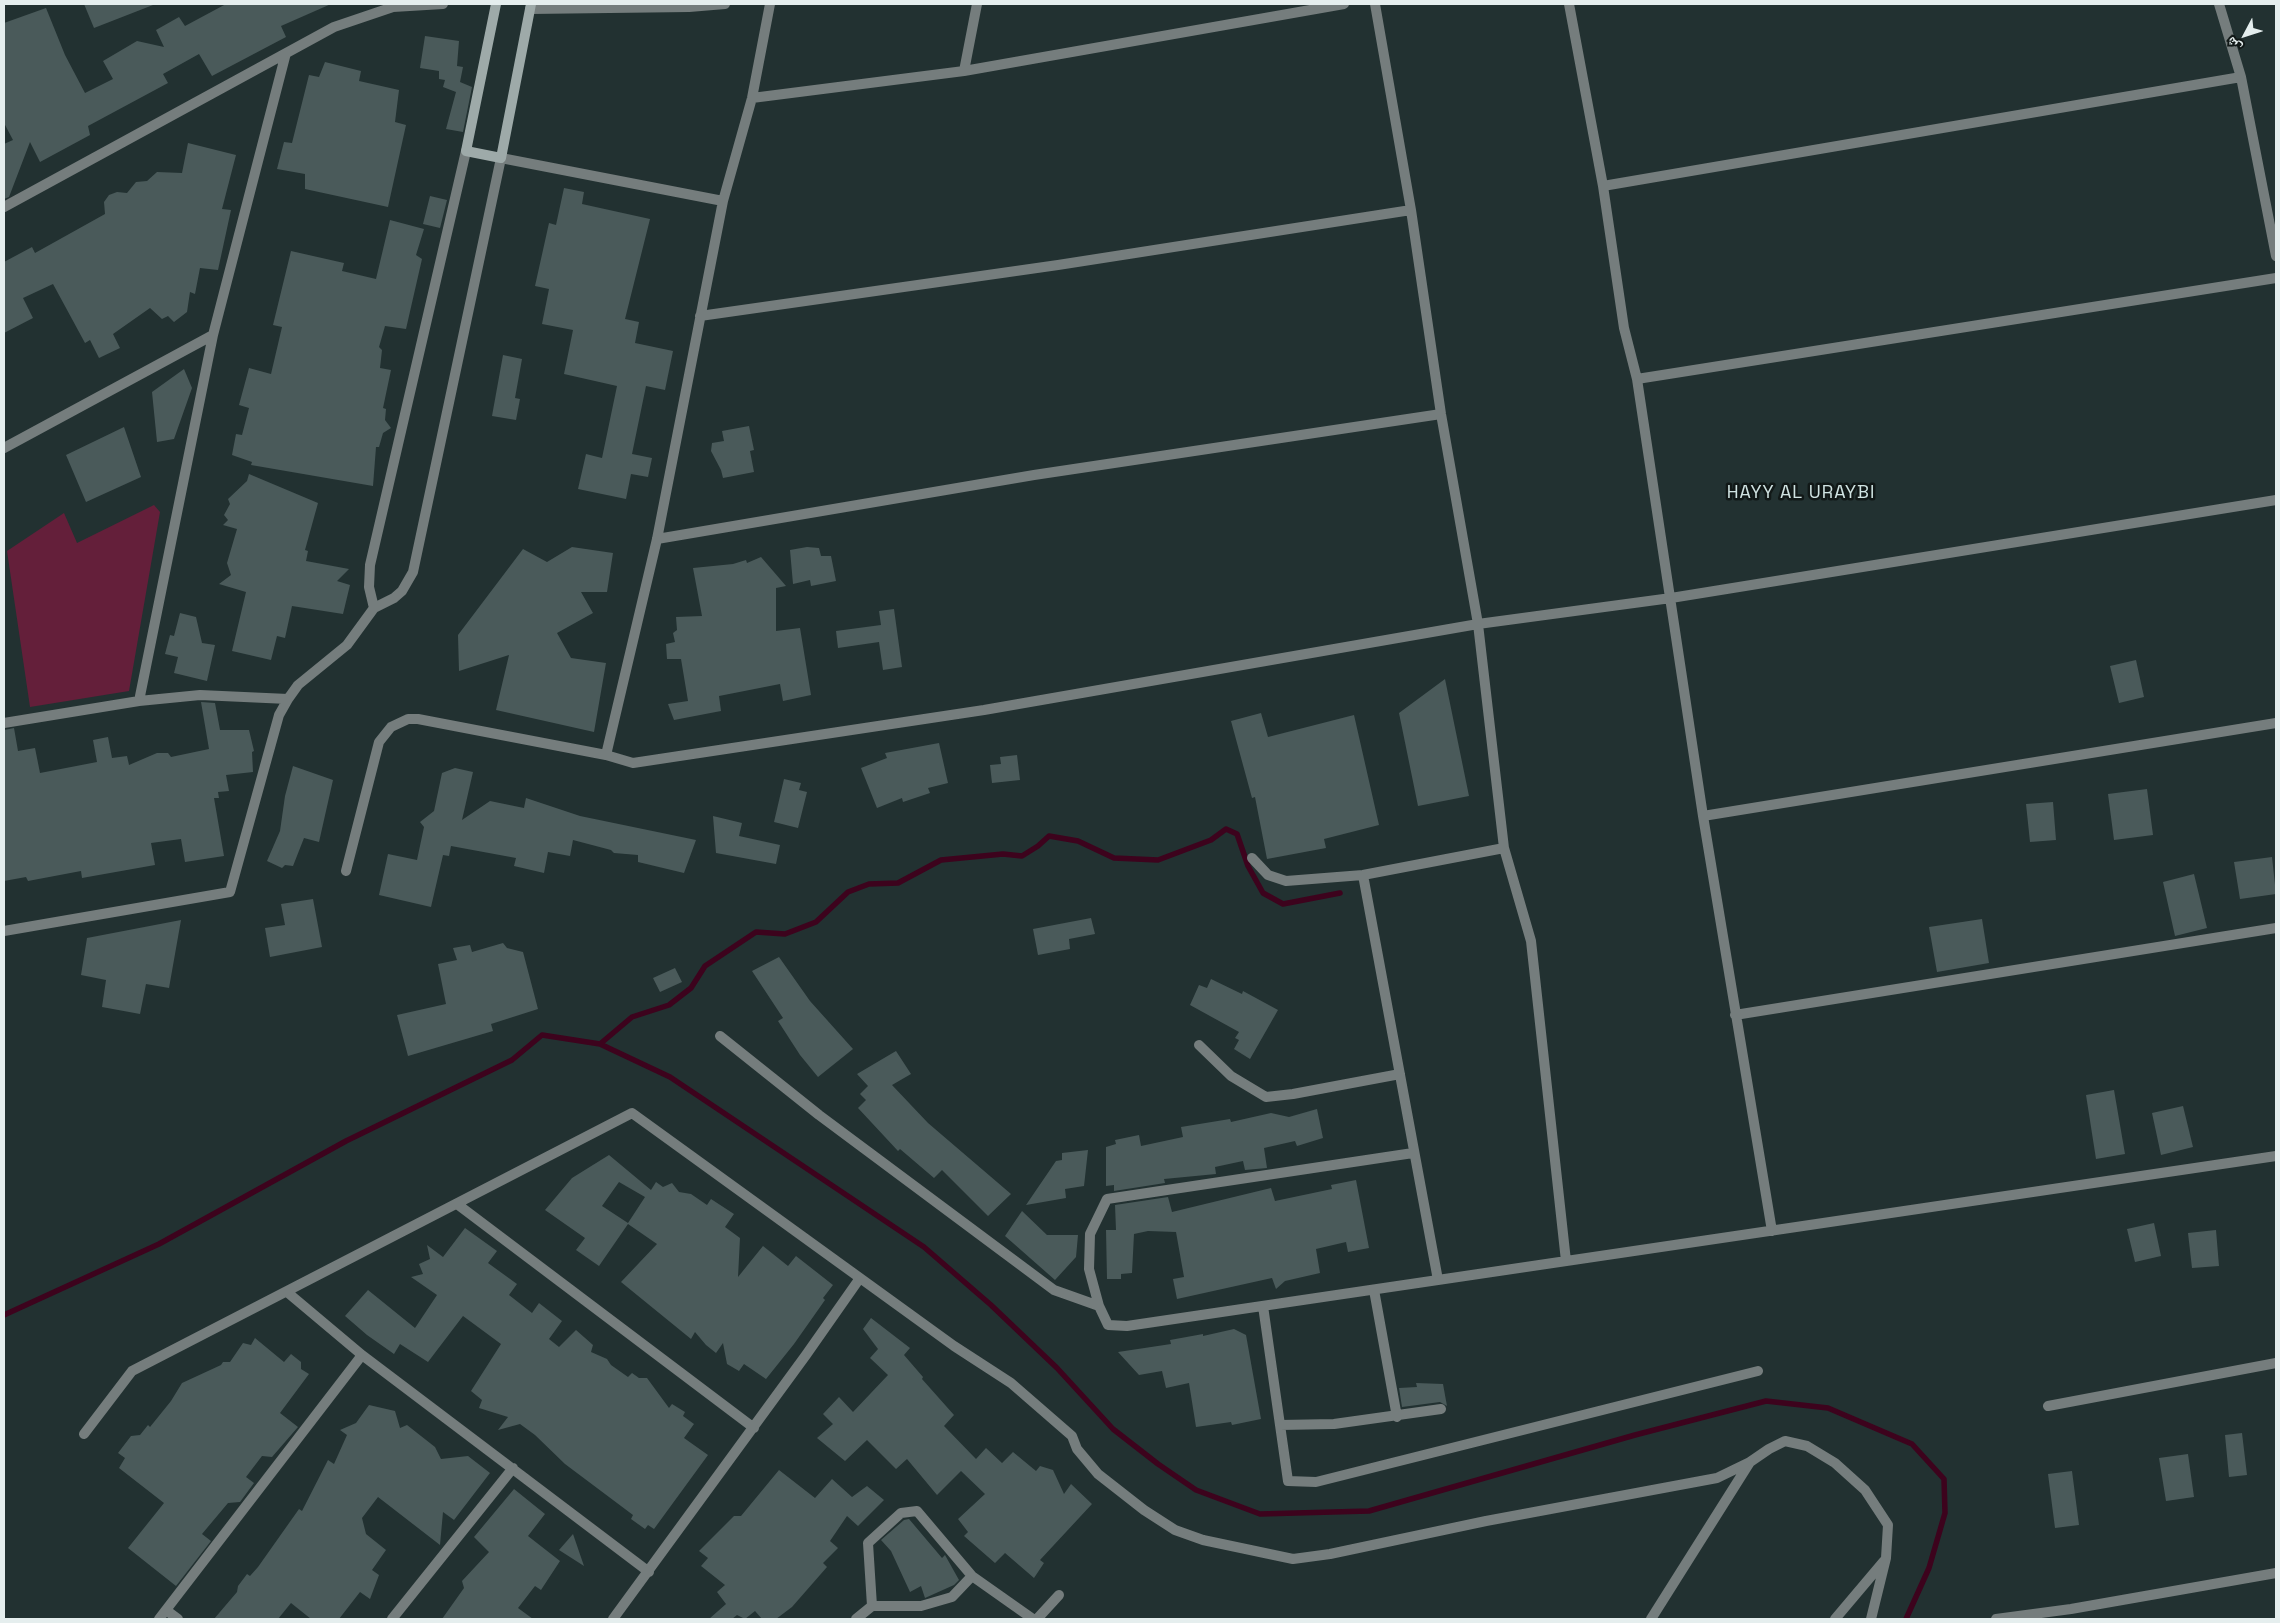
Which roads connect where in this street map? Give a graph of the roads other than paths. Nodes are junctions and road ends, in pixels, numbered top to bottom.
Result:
1 (443, 4) edge
2 (496, 4) edge
3 (725, 4) edge
4 (765, 4) edge
5 (770, 4) edge
6 (977, 4) edge
7 (1344, 4) edge
8 (1375, 4) edge
9 (1569, 4) edge
10 (2219, 4) edge
11 (531, 6) edge
12 (286, 52) junction
13 (964, 71) junction
14 (2241, 77) junction
15 (752, 98) junction
16 (466, 151) junction
17 (501, 158) junction
18 (1603, 186) junction
19 (723, 201) junction
20 (4, 207) edge
21 (1411, 210) junction
22 (2276, 256) edge
23 (2276, 278) edge
24 (700, 316) junction
25 (213, 335) junction
26 (1637, 380) junction
27 (1441, 414) junction
28 (4, 448) edge
29 (2276, 500) edge
30 (657, 539) junction
31 (1671, 598) junction
32 (374, 608) junction
33 (1478, 624) junction
34 (288, 699) junction
35 (138, 701) junction
36 (4, 722) edge
37 (2276, 723) edge
38 (606, 755) junction
39 (1703, 816) junction
40 (1504, 848) junction
41 (1252, 858) dead end
42 (346, 871) dead end
43 (1363, 875) junction
44 (2276, 928) edge
45 (4, 931) edge
46 (1735, 1014) junction
47 (720, 1036) dead end
48 (1199, 1045) dead end
49 (1400, 1074) junction
50 (1413, 1153) junction
51 (2276, 1156) edge
52 (457, 1204) junction
53 (1772, 1230) junction
54 (1566, 1261) junction
55 (860, 1278) junction
56 (1438, 1280) junction
57 (1374, 1290) junction
58 (287, 1292) junction
59 (1099, 1306) junction
60 (1263, 1306) junction
61 (362, 1355) junction
62 (2276, 1363) edge
63 (1758, 1371) dead end
64 (2048, 1406) dead end
65 (1441, 1409) dead end
66 (1397, 1417) junction
67 (1280, 1425) junction
68 (754, 1428) junction
69 (84, 1434) dead end
70 (1750, 1462) junction
71 (513, 1468) junction
72 (1886, 1558) junction
73 (649, 1572) junction
74 (2276, 1573) edge
75 (972, 1576) junction
76 (1059, 1595) dead end
77 (872, 1606) junction
78 (166, 1610) junction
79 (159, 1619) edge
80 (178, 1619) edge
81 (392, 1619) edge
82 (612, 1619) edge
83 (856, 1619) edge
84 (1033, 1619) edge
85 (1037, 1619) edge
86 (1651, 1619) edge
87 (1835, 1619) edge
88 (1871, 1619) edge
89 (1996, 1619) edge

1 - 12 street
2 - 16 street
3 - 11 street
4 - 5 street
5 - 15 street
6 - 13 street
7 - 13 street
8 - 21 street
9 - 18 street
10 - 14 street
11 - 17 street
12 - 20 street
12 - 25 street
13 - 15 street
14 - 18 street
14 - 22 street
15 - 19 street
16 - 17 street
16 - 32 street
17 - 19 street
17 - 32 street
18 - 26 street
19 - 24 street
21 - 24 street
21 - 27 street
23 - 26 street
24 - 30 street
25 - 28 street
25 - 35 street
26 - 31 street
27 - 30 street
27 - 33 street
29 - 31 street
30 - 38 street
31 - 33 street
31 - 39 street
32 - 34 street
33 - 38 street
33 - 40 street
34 - 35 street
34 - 45 street
35 - 36 street
37 - 39 street
38 - 42 street
39 - 46 street
40 - 43 street
40 - 54 street
41 - 43 street
43 - 49 street
44 - 46 street
46 - 53 street
47 - 59 street
48 - 49 street
49 - 50 street
50 - 56 street
50 - 59 street
51 - 53 street
52 - 55 street
52 - 58 street
52 - 68 street
53 - 54 street
54 - 56 street
55 - 68 street
55 - 70 street
56 - 57 street
57 - 60 street
57 - 66 street
58 - 61 street
58 - 69 street
59 - 60 street
60 - 67 street
61 - 71 street
61 - 78 street
62 - 64 street
63 - 67 street
65 - 66 street
66 - 67 street
68 - 73 street
70 - 72 street
70 - 86 street
71 - 73 street
71 - 81 street
72 - 87 street
72 - 88 street
73 - 82 street
74 - 89 street
75 - 77 street
75 - 77 street
75 - 84 street
76 - 85 street
77 - 83 street
78 - 79 street
78 - 80 street

